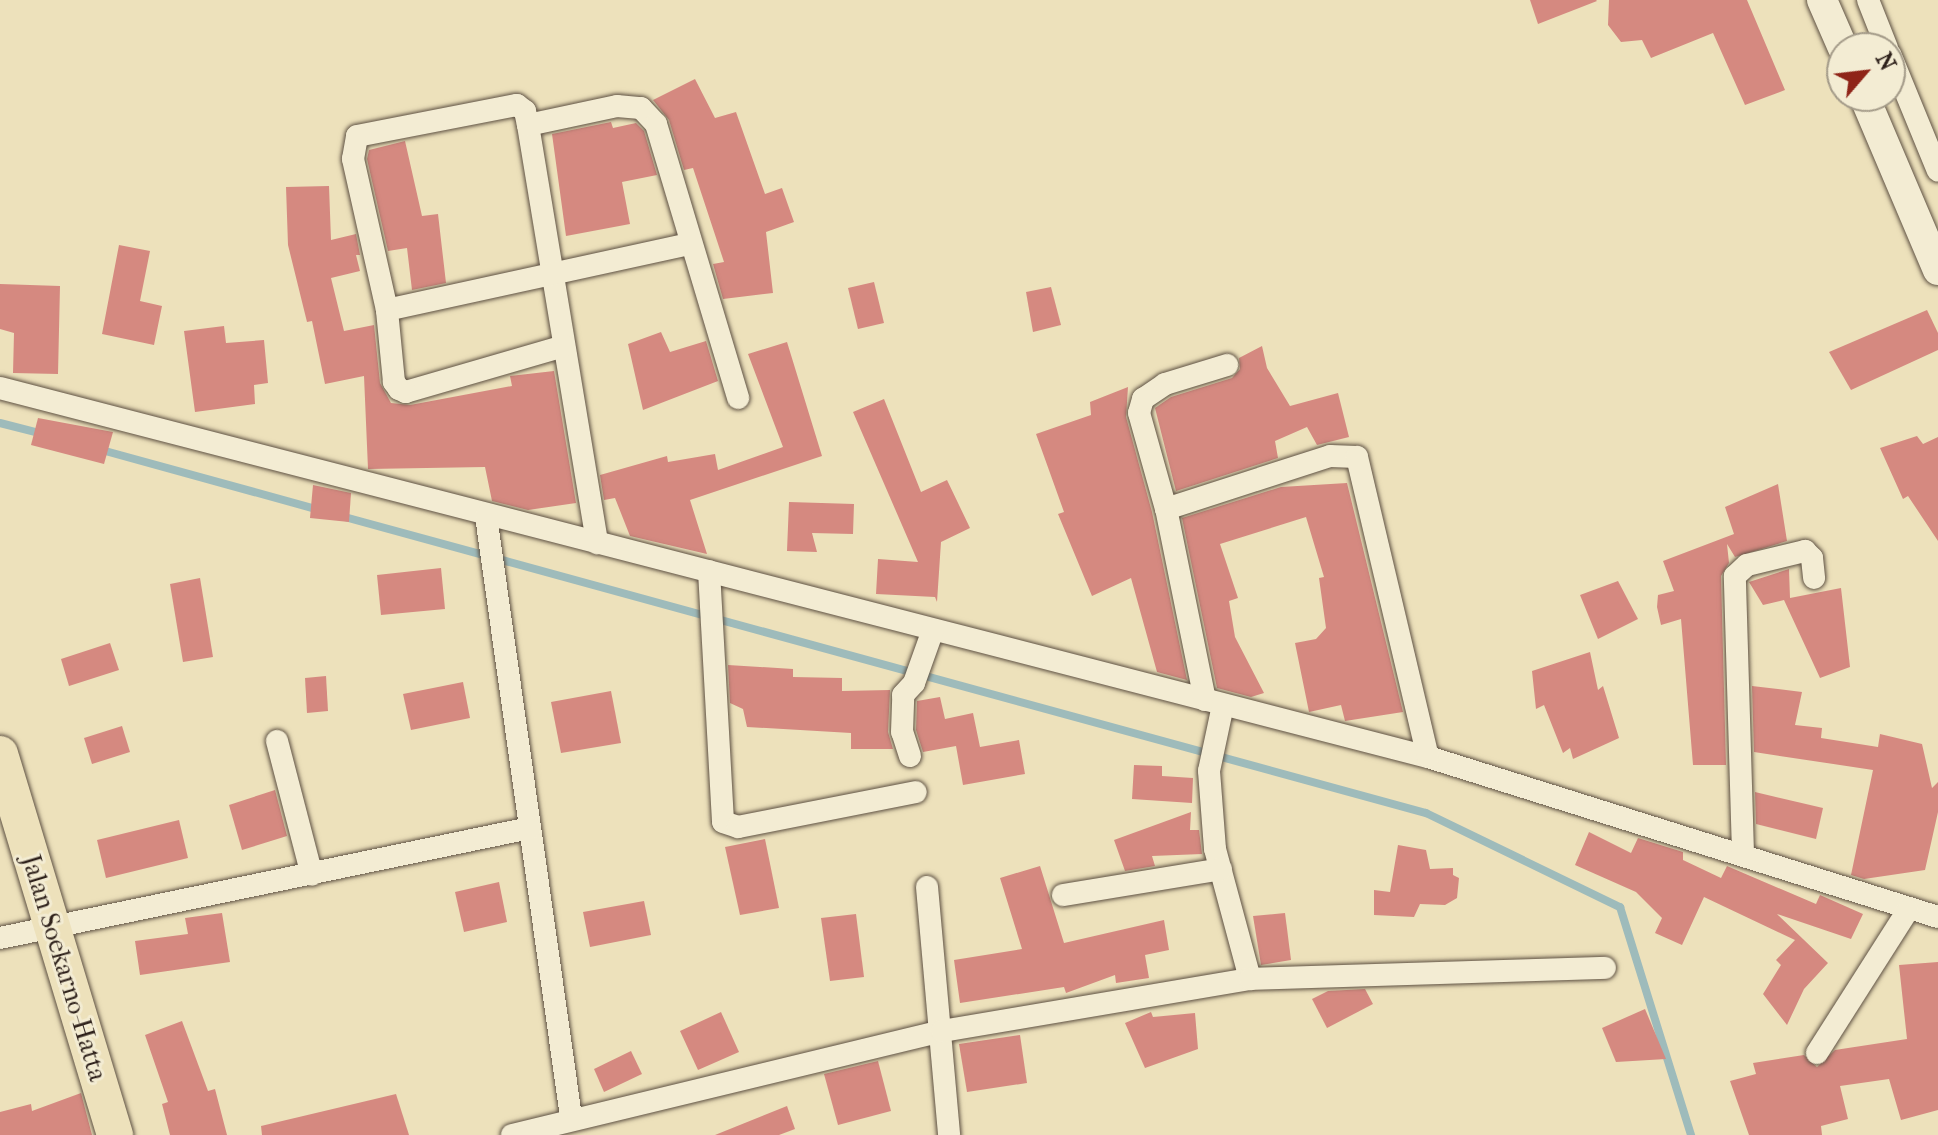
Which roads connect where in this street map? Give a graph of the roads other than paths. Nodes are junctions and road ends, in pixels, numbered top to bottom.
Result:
1 (1822, 0) edge
2 (1868, 0) edge
3 (1836, 32) edge
4 (1881, 32) edge
5 (1906, 93) edge
6 (1871, 112) edge
7 (528, 125) junction
8 (1938, 171) edge
9 (690, 244) junction
10 (1938, 270) edge
11 (551, 274) junction
12 (387, 310) junction
13 (564, 346) junction
14 (1227, 365) dead end
15 (0, 388) edge
16 (738, 398) dead end
17 (1166, 509) junction
18 (486, 516) junction
19 (597, 543) junction
20 (709, 571) junction
21 (1814, 578) dead end
22 (930, 640) junction
23 (1214, 702) junction
24 (277, 741) dead end
25 (0, 754) edge
26 (910, 756) dead end
27 (1428, 757) junction
28 (916, 792) dead end
29 (530, 828) junction
30 (1743, 853) junction
31 (1221, 869) junction
32 (312, 875) junction
33 (927, 887) dead end
34 (1063, 895) dead end
35 (1908, 910) junction
36 (1938, 917) edge
37 (51, 927) junction
38 (0, 938) edge
39 (1605, 968) dead end
40 (1250, 979) junction
41 (942, 1031) junction
42 (1817, 1053) dead end
43 (571, 1117) junction
44 (115, 1135) edge
45 (512, 1135) edge
46 (949, 1135) edge

1 - 3 main road
2 - 4 street
5 - 8 street
6 - 10 main road
7 - 9 street
7 - 11 street
7 - 12 street
9 - 11 street
9 - 16 street
11 - 12 street
11 - 13 street
12 - 13 street
13 - 19 street
14 - 17 street
15 - 18 street
17 - 23 street
17 - 27 street
18 - 19 street
18 - 29 street
19 - 20 street
20 - 22 street
20 - 28 street
21 - 30 street
22 - 23 street
22 - 26 street
23 - 27 street
23 - 31 street
24 - 32 street
25 - 37 highway, Jalan Soekarno-Hatta
27 - 30 street
29 - 32 street
29 - 43 street
30 - 35 street
31 - 34 street
31 - 40 street
32 - 37 street
33 - 41 street
35 - 36 street
35 - 42 street
37 - 38 street
37 - 44 highway, Jalan Soekarno-Hatta
39 - 40 street
40 - 41 street
41 - 43 street
41 - 46 street
43 - 45 street

